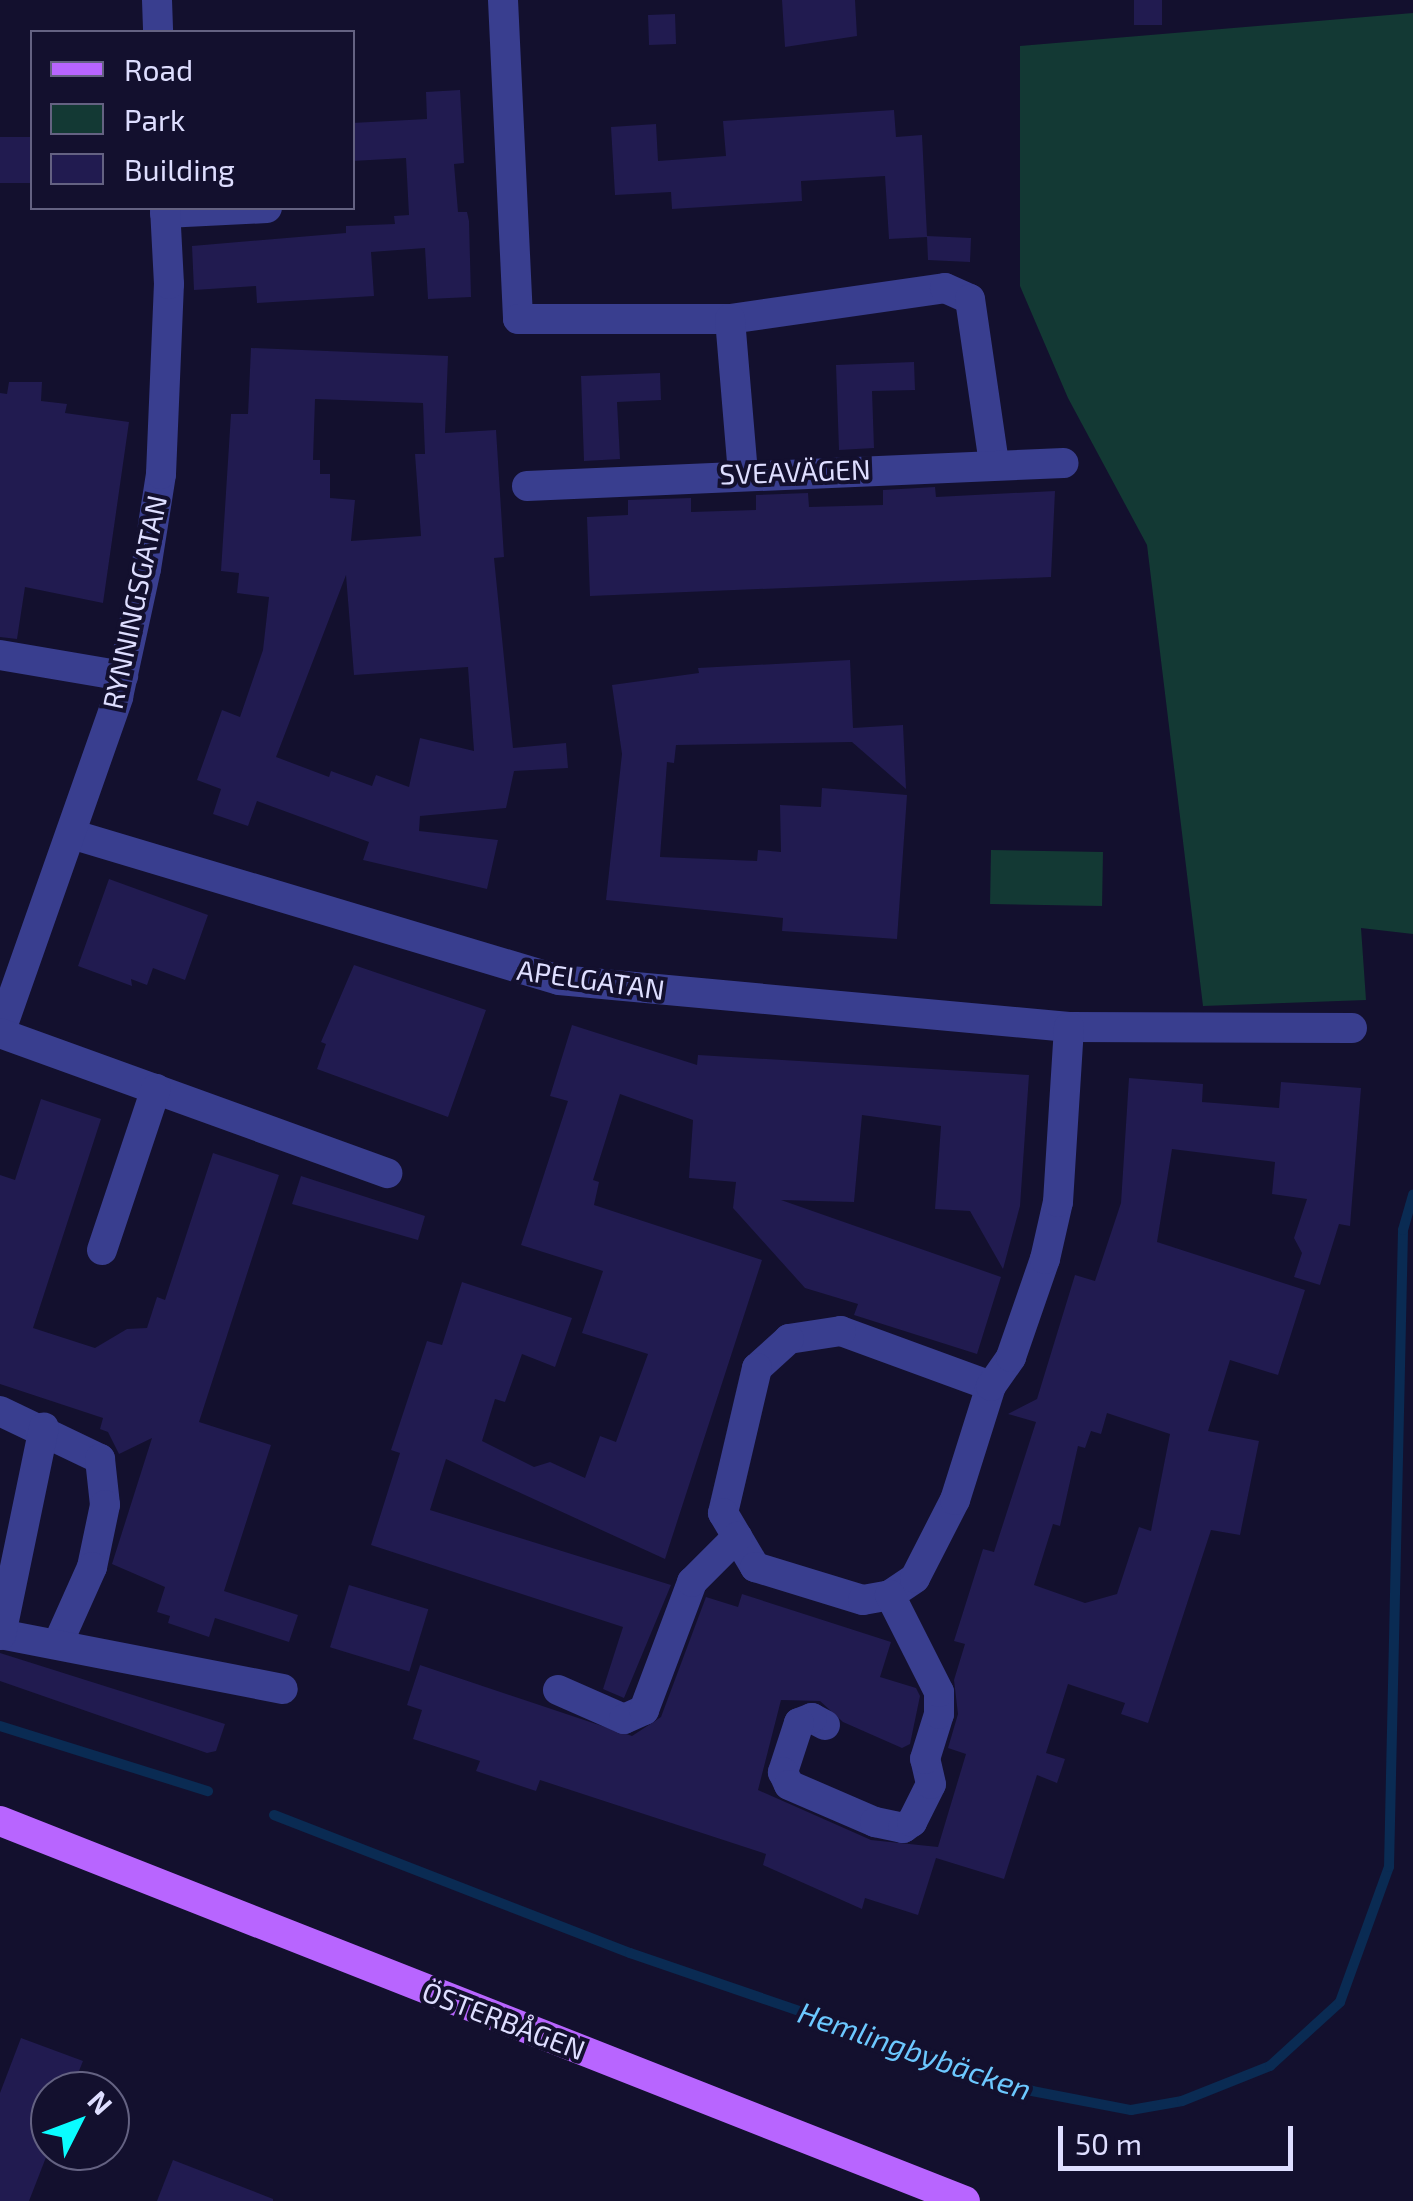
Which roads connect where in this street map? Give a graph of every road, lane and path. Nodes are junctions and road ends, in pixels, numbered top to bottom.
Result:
1 (157, 0) edge
2 (504, 0) edge
3 (158, 30) edge
4 (165, 210) edge
5 (730, 319) junction
6 (1064, 463) dead end
7 (994, 464) junction
8 (743, 473) junction
9 (528, 486) dead end
10 (0, 655) edge
11 (123, 676) junction
12 (71, 834) junction
13 (1069, 1027) junction
14 (1352, 1028) dead end
15 (0, 1033) edge
16 (156, 1089) junction
17 (387, 1172) dead end
18 (102, 1250) dead end
19 (991, 1386) junction
20 (0, 1411) edge
21 (44, 1427) junction
22 (737, 1537) junction
23 (890, 1595) junction
24 (0, 1634) edge
25 (58, 1642) junction
26 (283, 1689) dead end
27 (558, 1690) dead end
28 (826, 1725) dead end
29 (0, 1821) edge
30 (0, 1830) edge
31 (42, 1840) junction
32 (965, 2201) edge

1 - 3 street
2 - 5 street
4 - 11 street, RYNNINGSGATAN
5 - 7 street
5 - 8 street
6 - 7 street, SVEAVÄGEN
7 - 8 street, SVEAVÄGEN
8 - 9 street, SVEAVÄGEN
10 - 11 street
11 - 12 street, RYNNINGSGATAN
12 - 13 street, APELGATAN
12 - 15 street, RYNNINGSGATAN
13 - 14 street, APELGATAN
13 - 19 street
15 - 16 street
16 - 17 street
16 - 18 street
19 - 22 street
19 - 23 street
20 - 21 street
21 - 24 street
21 - 25 street
22 - 23 street
22 - 27 street
23 - 28 street
24 - 25 street
25 - 26 street
29 - 31 main road, ÖSTERBÅGEN
30 - 31 main road, ÖSTERBÅGEN
31 - 32 main road, ÖSTERBÅGEN

